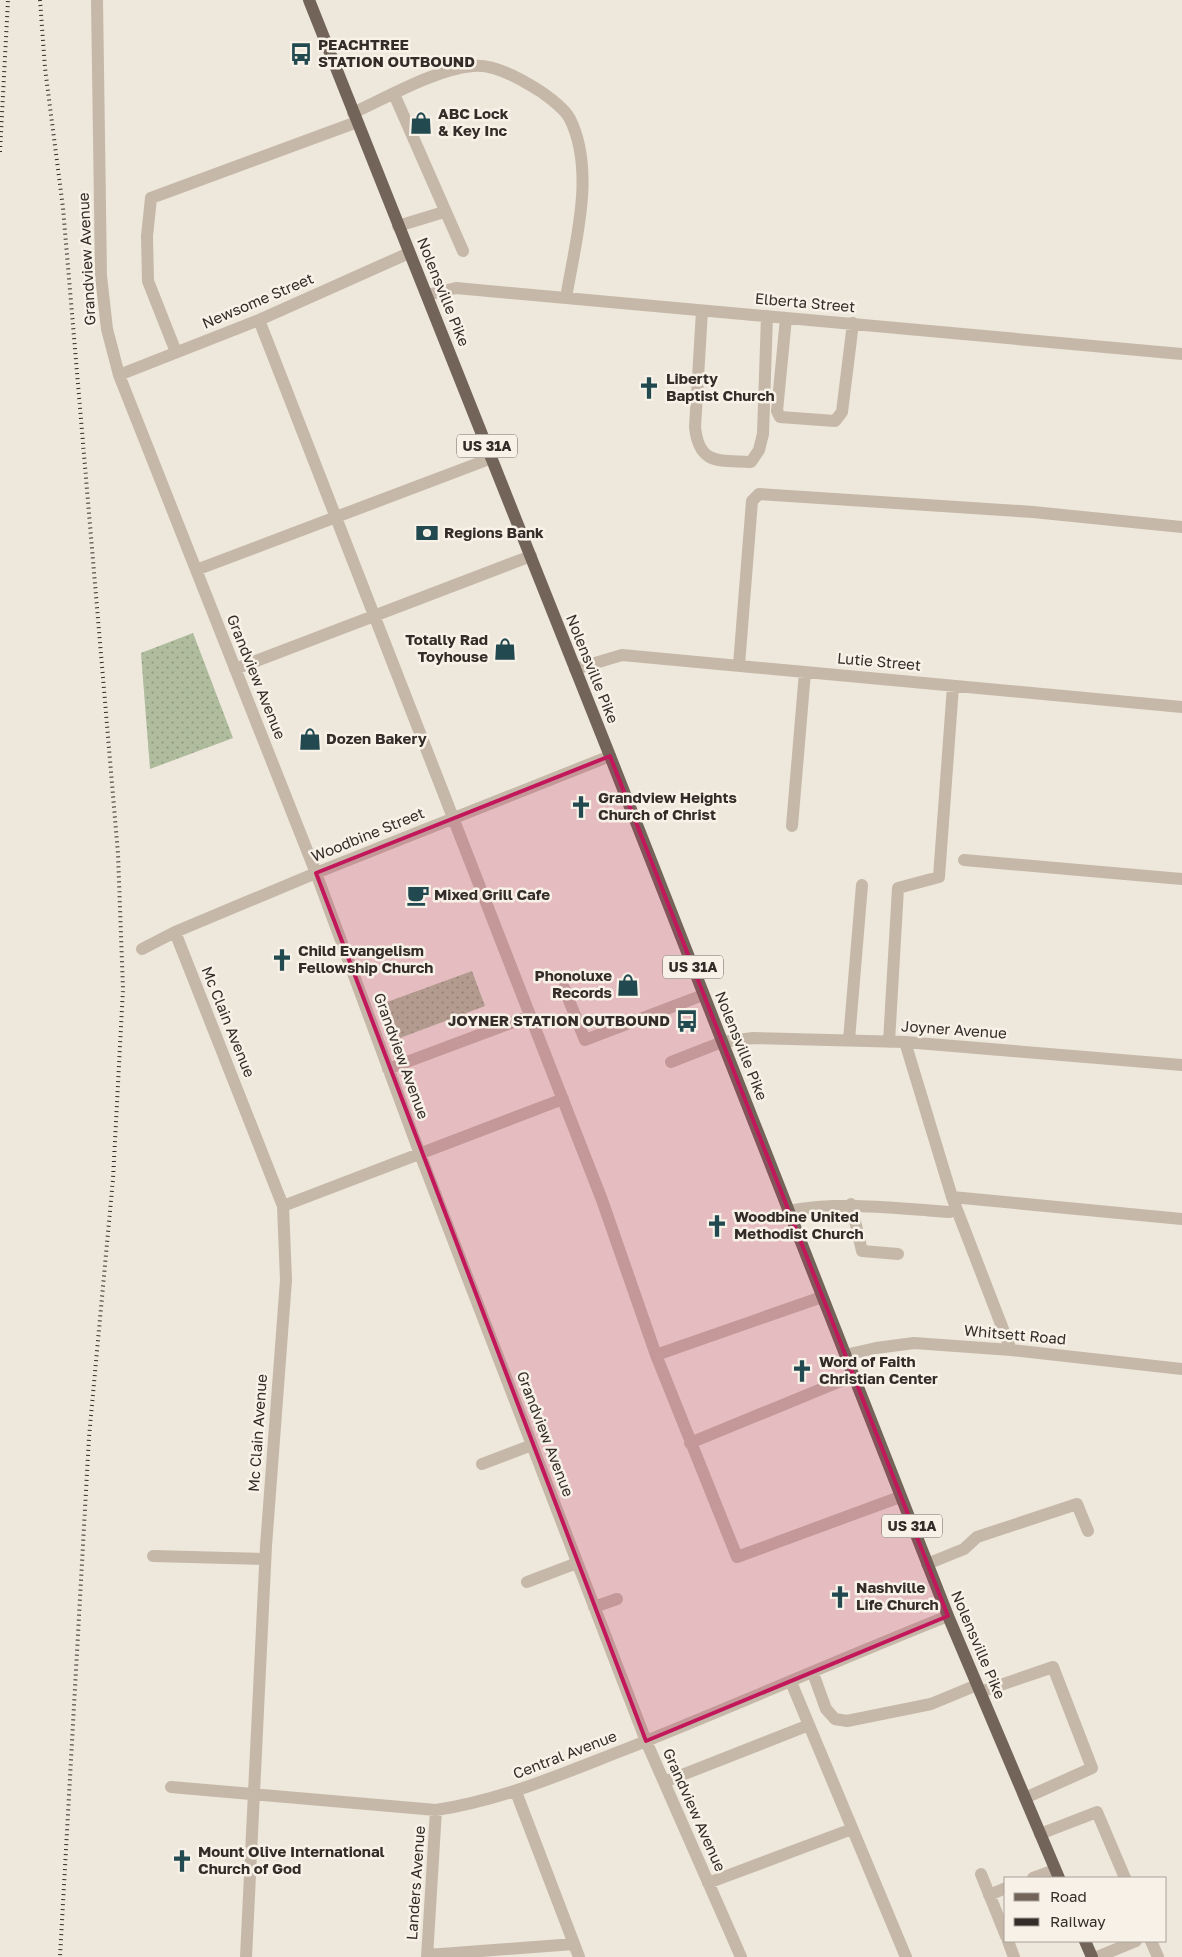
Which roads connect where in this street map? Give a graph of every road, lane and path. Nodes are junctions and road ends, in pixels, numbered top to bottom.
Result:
1 (97, 0) edge
2 (308, 0) edge
3 (394, 94) junction
4 (355, 118) junction
5 (444, 212) junction
6 (398, 226) junction
7 (463, 251) dead end
8 (409, 253) junction
9 (427, 295) junction
10 (566, 298) junction
11 (702, 310) junction
12 (767, 316) junction
13 (786, 318) junction
14 (258, 320) junction
15 (853, 324) junction
16 (176, 352) junction
17 (1182, 354) edge
18 (119, 375) junction
19 (492, 458) junction
20 (336, 516) junction
21 (1182, 527) edge
22 (530, 556) junction
23 (196, 570) junction
24 (375, 614) junction
25 (739, 665) junction
26 (235, 669) junction
27 (574, 669) junction
28 (805, 672) junction
29 (954, 686) junction
30 (1182, 707) edge
31 (610, 756) junction
32 (453, 818) junction
33 (792, 826) dead end
34 (964, 860) dead end
35 (316, 873) junction
36 (1182, 879) edge
37 (862, 885) dead end
38 (175, 932) junction
39 (142, 949) dead end
40 (564, 988) dead end
41 (704, 995) junction
42 (530, 1016) junction
43 (849, 1040) junction
44 (722, 1042) junction
45 (889, 1042) junction
46 (905, 1042) junction
47 (671, 1062) dead end
48 (1182, 1065) edge
49 (388, 1069) junction
50 (563, 1099) junction
51 (420, 1154) junction
52 (952, 1197) junction
53 (851, 1204) junction
54 (283, 1206) junction
55 (788, 1211) junction
56 (950, 1212) dead end
57 (1182, 1219) edge
58 (898, 1254) dead end
59 (822, 1297) junction
60 (1011, 1350) junction
61 (845, 1355) junction
62 (656, 1356) junction
63 (1182, 1369) edge
64 (853, 1376) junction
65 (690, 1443) junction
66 (532, 1445) junction
67 (482, 1464) dead end
68 (900, 1496) junction
69 (1088, 1531) dead end
70 (153, 1556) dead end
71 (265, 1559) junction
72 (578, 1563) junction
73 (927, 1564) junction
74 (527, 1582) dead end
75 (617, 1599) dead end
76 (594, 1607) junction
77 (948, 1616) junction
78 (813, 1673) junction
79 (791, 1682) junction
80 (979, 1689) junction
81 (809, 1725) junction
82 (646, 1741) junction
83 (664, 1782) junction
84 (171, 1788) dead end
85 (516, 1792) junction
86 (253, 1796) junction
87 (1025, 1798) junction
88 (436, 1810) junction
89 (852, 1829) junction
90 (1040, 1834) junction
91 (981, 1874) dead end
92 (1057, 1874) edge
93 (1039, 1877) edge
94 (1125, 1877) edge
95 (708, 1883) junction
96 (1004, 1889) edge
97 (989, 1894) junction
98 (1004, 1931) edge
99 (1008, 1942) edge
100 (1085, 1942) edge
101 (1134, 1942) edge
102 (1151, 1942) edge
103 (574, 1944) junction
104 (428, 1956) edge
105 (246, 1957) edge
106 (579, 1957) edge
107 (741, 1957) edge
108 (906, 1957) edge
109 (1014, 1957) edge
110 (1092, 1957) edge
111 (1096, 1957) edge
112 (1158, 1957) edge

1 - 18 street, Grandview Avenue
2 - 4 main road, Nolensville Pike / US 31A
3 - 4 street
3 - 5 street
3 - 10 street
4 - 6 main road, Nolensville Pike / US 31A
4 - 16 street
5 - 6 street
5 - 7 street
6 - 8 main road, Nolensville Pike / US 31A
8 - 9 main road, Nolensville Pike / US 31A
8 - 14 street, Newsome Street
9 - 10 street, Elberta Street
9 - 19 main road, Nolensville Pike / US 31A
10 - 11 street, Elberta Street
11 - 12 street, Elberta Street
11 - 12 street
12 - 13 street, Elberta Street
13 - 15 street, Elberta Street
13 - 15 street
14 - 16 street, Newsome Street
14 - 20 street
15 - 17 street, Elberta Street
16 - 18 street, Newsome Street
18 - 23 street, Grandview Avenue
19 - 20 street
19 - 22 main road, Nolensville Pike / US 31A
20 - 23 street
20 - 24 street
21 - 25 street
22 - 24 street
22 - 27 main road, Nolensville Pike / US 31A
23 - 26 street, Grandview Avenue
24 - 26 street
24 - 32 street
25 - 27 street, Lutie Street
25 - 28 street, Lutie Street
26 - 35 street, Grandview Avenue
27 - 31 main road, Nolensville Pike / US 31A
28 - 29 street, Lutie Street
28 - 33 street
29 - 30 street, Lutie Street
29 - 45 street
31 - 32 street, Woodbine Street
31 - 41 main road, Nolensville Pike / US 31A
32 - 35 street, Woodbine Street
32 - 42 street
34 - 36 street
35 - 38 street, Woodbine Street
35 - 49 street, Grandview Avenue
37 - 43 street
38 - 39 street, Woodbine Street
38 - 54 street, Mc Clain Avenue
40 - 41 street
41 - 44 main road, Nolensville Pike / US 31A
42 - 49 street
42 - 50 street
43 - 44 street, Joyner Avenue
43 - 45 street, Joyner Avenue
44 - 47 street, Joyner Avenue
44 - 55 main road, Nolensville Pike / US 31A
45 - 46 street, Joyner Avenue
46 - 48 street, Joyner Avenue
46 - 52 street
49 - 51 street, Grandview Avenue
50 - 51 street
50 - 62 street
51 - 54 street
51 - 66 street, Grandview Avenue
52 - 57 street
52 - 60 street
53 - 55 street
53 - 56 street
53 - 58 street
54 - 71 street, Mc Clain Avenue
55 - 59 main road, Nolensville Pike / US 31A
59 - 61 main road, Nolensville Pike / US 31A
59 - 62 street
60 - 61 street, Whitsett Road
60 - 63 street, Whitsett Road
61 - 64 main road, Nolensville Pike / US 31A
62 - 65 street
64 - 65 street
64 - 68 main road, Nolensville Pike / US 31A
65 - 68 street
66 - 67 street
66 - 72 street, Grandview Avenue
68 - 73 main road, Nolensville Pike / US 31A
69 - 73 street
70 - 71 street
71 - 86 street, Mc Clain Avenue
72 - 74 street
72 - 76 street, Grandview Avenue
73 - 77 main road, Nolensville Pike / US 31A
75 - 76 street
76 - 82 street, Grandview Avenue
77 - 78 street, Central Avenue
77 - 80 main road, Nolensville Pike / US 31A
78 - 79 street, Central Avenue
78 - 80 street
79 - 81 street
79 - 82 street, Central Avenue
80 - 87 main road, Nolensville Pike / US 31A
80 - 87 street
81 - 83 street
81 - 89 street
82 - 83 street, Grandview Avenue
82 - 85 street, Central Avenue
83 - 95 street, Grandview Avenue
84 - 86 street, Central Avenue
85 - 88 street, Central Avenue
85 - 103 street
86 - 88 street, Central Avenue
86 - 105 street, Mc Clain Avenue
87 - 90 main road, Nolensville Pike / US 31A
88 - 104 street, Landers Avenue
89 - 95 street
89 - 108 street
90 - 92 main road, Nolensville Pike / US 31A
90 - 94 street
91 - 97 street
92 - 93 street
95 - 107 street, Grandview Avenue
96 - 97 street
97 - 98 street
99 - 109 street
100 - 110 main road
101 - 111 street
102 - 112 street
103 - 104 street
103 - 106 street

